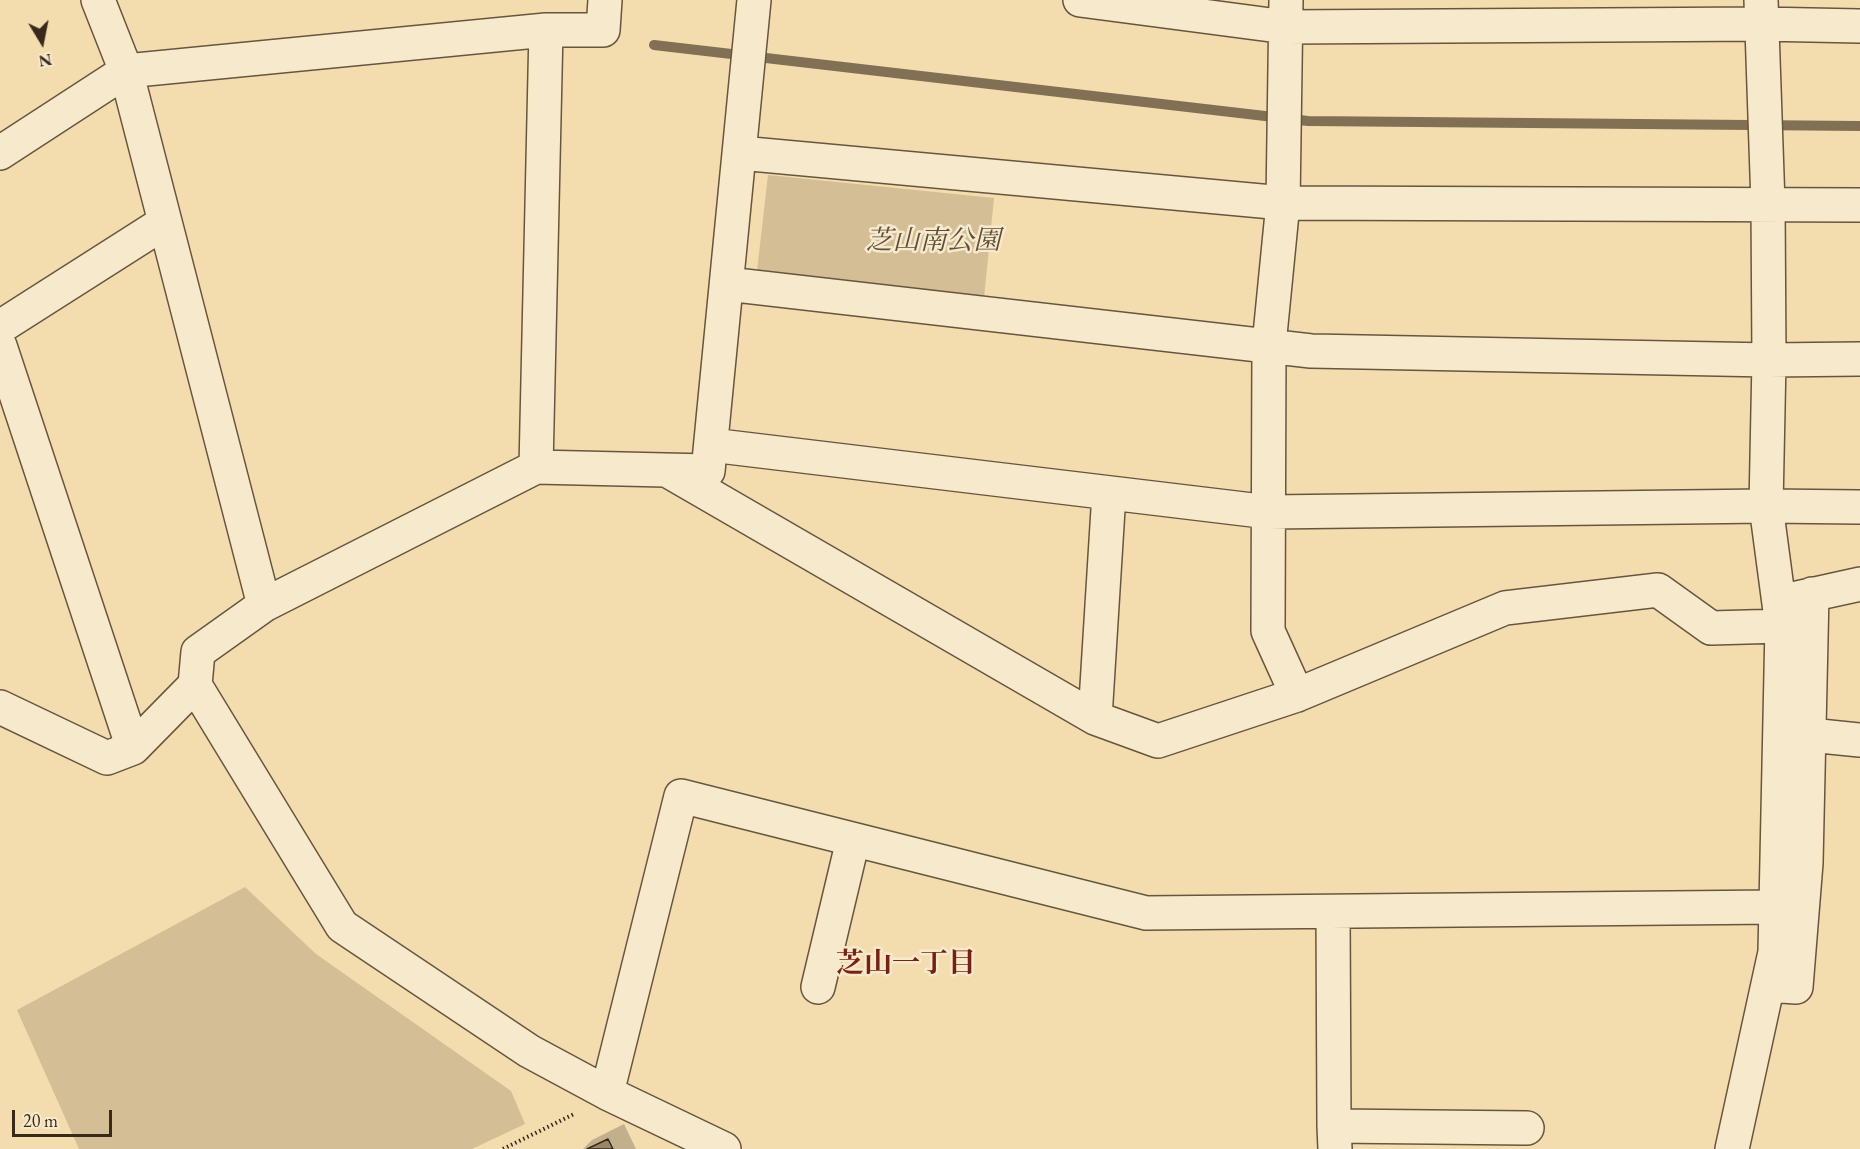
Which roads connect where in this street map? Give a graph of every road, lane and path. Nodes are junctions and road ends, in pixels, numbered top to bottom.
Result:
1 (98, 0) edge
2 (605, 0) edge
3 (754, 0) edge
4 (1080, 0) edge
5 (1761, 12) edge
6 (1286, 13) edge
7 (1860, 26) edge
8 (546, 30) junction
9 (126, 71) junction
10 (0, 153) edge
11 (740, 153) junction
12 (1283, 203) junction
13 (1768, 204) junction
14 (1860, 204) edge
15 (165, 222) junction
16 (728, 284) junction
17 (0, 327) edge
18 (1269, 345) junction
19 (0, 346) edge
20 (1860, 359) edge
21 (1770, 360) junction
22 (711, 445) junction
23 (536, 467) junction
24 (666, 470) junction
25 (1109, 493) junction
26 (1766, 506) junction
27 (1860, 507) edge
28 (1269, 513) junction
29 (1860, 584) edge
30 (1812, 594) junction
31 (264, 605) junction
32 (1781, 614) junction
33 (195, 685) junction
34 (1297, 695) junction
35 (0, 707) edge
36 (1095, 718) junction
37 (1810, 735) junction
38 (1860, 740) edge
39 (133, 748) junction
40 (853, 840) junction
41 (1776, 907) junction
42 (1334, 912) junction
43 (1768, 985) junction
44 (818, 987) dead end
45 (607, 1093) junction
46 (1527, 1128) dead end
47 (1335, 1138) edge
48 (503, 1149) edge
49 (724, 1149) edge
50 (1732, 1149) edge

1 - 9 street
2 - 8 street
3 - 11 street
4 - 6 street
5 - 6 street
5 - 7 street
5 - 13 street
6 - 12 street
8 - 9 street
8 - 23 street
9 - 10 street
9 - 15 street
11 - 12 street
11 - 16 street
12 - 13 street
12 - 18 street
13 - 14 street
13 - 21 street
15 - 17 street
15 - 31 street
16 - 18 street
16 - 22 street
18 - 21 street
18 - 28 street
19 - 39 street
20 - 21 street
21 - 26 street
22 - 24 street
22 - 25 street
23 - 24 street
23 - 31 street
24 - 36 street
25 - 28 street
25 - 36 street
26 - 27 street
26 - 28 street
26 - 32 street
28 - 34 street
29 - 30 street
30 - 32 street
30 - 37 street
31 - 33 street
32 - 34 street
32 - 41 street
33 - 39 street
33 - 45 street
34 - 36 street
35 - 39 street
37 - 38 street
37 - 43 street
40 - 42 street
40 - 44 street
40 - 45 street
41 - 42 street
41 - 43 street
42 - 47 street
43 - 50 street
45 - 48 path
45 - 49 street
46 - 47 street

